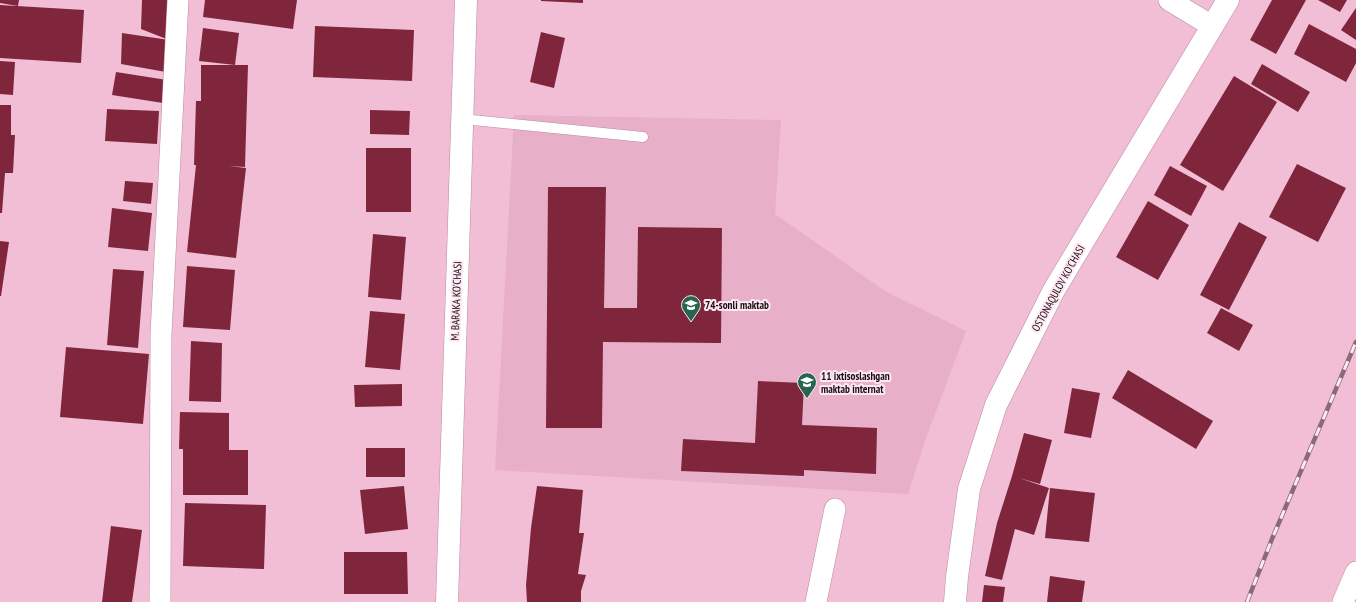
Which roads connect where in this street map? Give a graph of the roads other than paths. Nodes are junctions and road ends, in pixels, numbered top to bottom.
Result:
1 (178, 0) edge
2 (466, 0) edge
3 (1169, 0) edge
4 (1228, 0) edge
5 (1212, 26) junction
6 (462, 119) junction
7 (642, 137) dead end
8 (835, 509) dead end
9 (1356, 572) edge
10 (160, 602) edge
11 (446, 602) edge
12 (816, 602) edge
13 (955, 602) edge
14 (1343, 602) edge

1 - 10 street
2 - 6 street, M. BARAKA KO'CHASI
3 - 5 street
4 - 5 street, OSTONAQULOV KO'CHASI
5 - 13 street, OSTONAQULOV KO'CHASI
6 - 7 lane
6 - 11 street, M. BARAKA KO'CHASI
8 - 12 street
9 - 14 street

